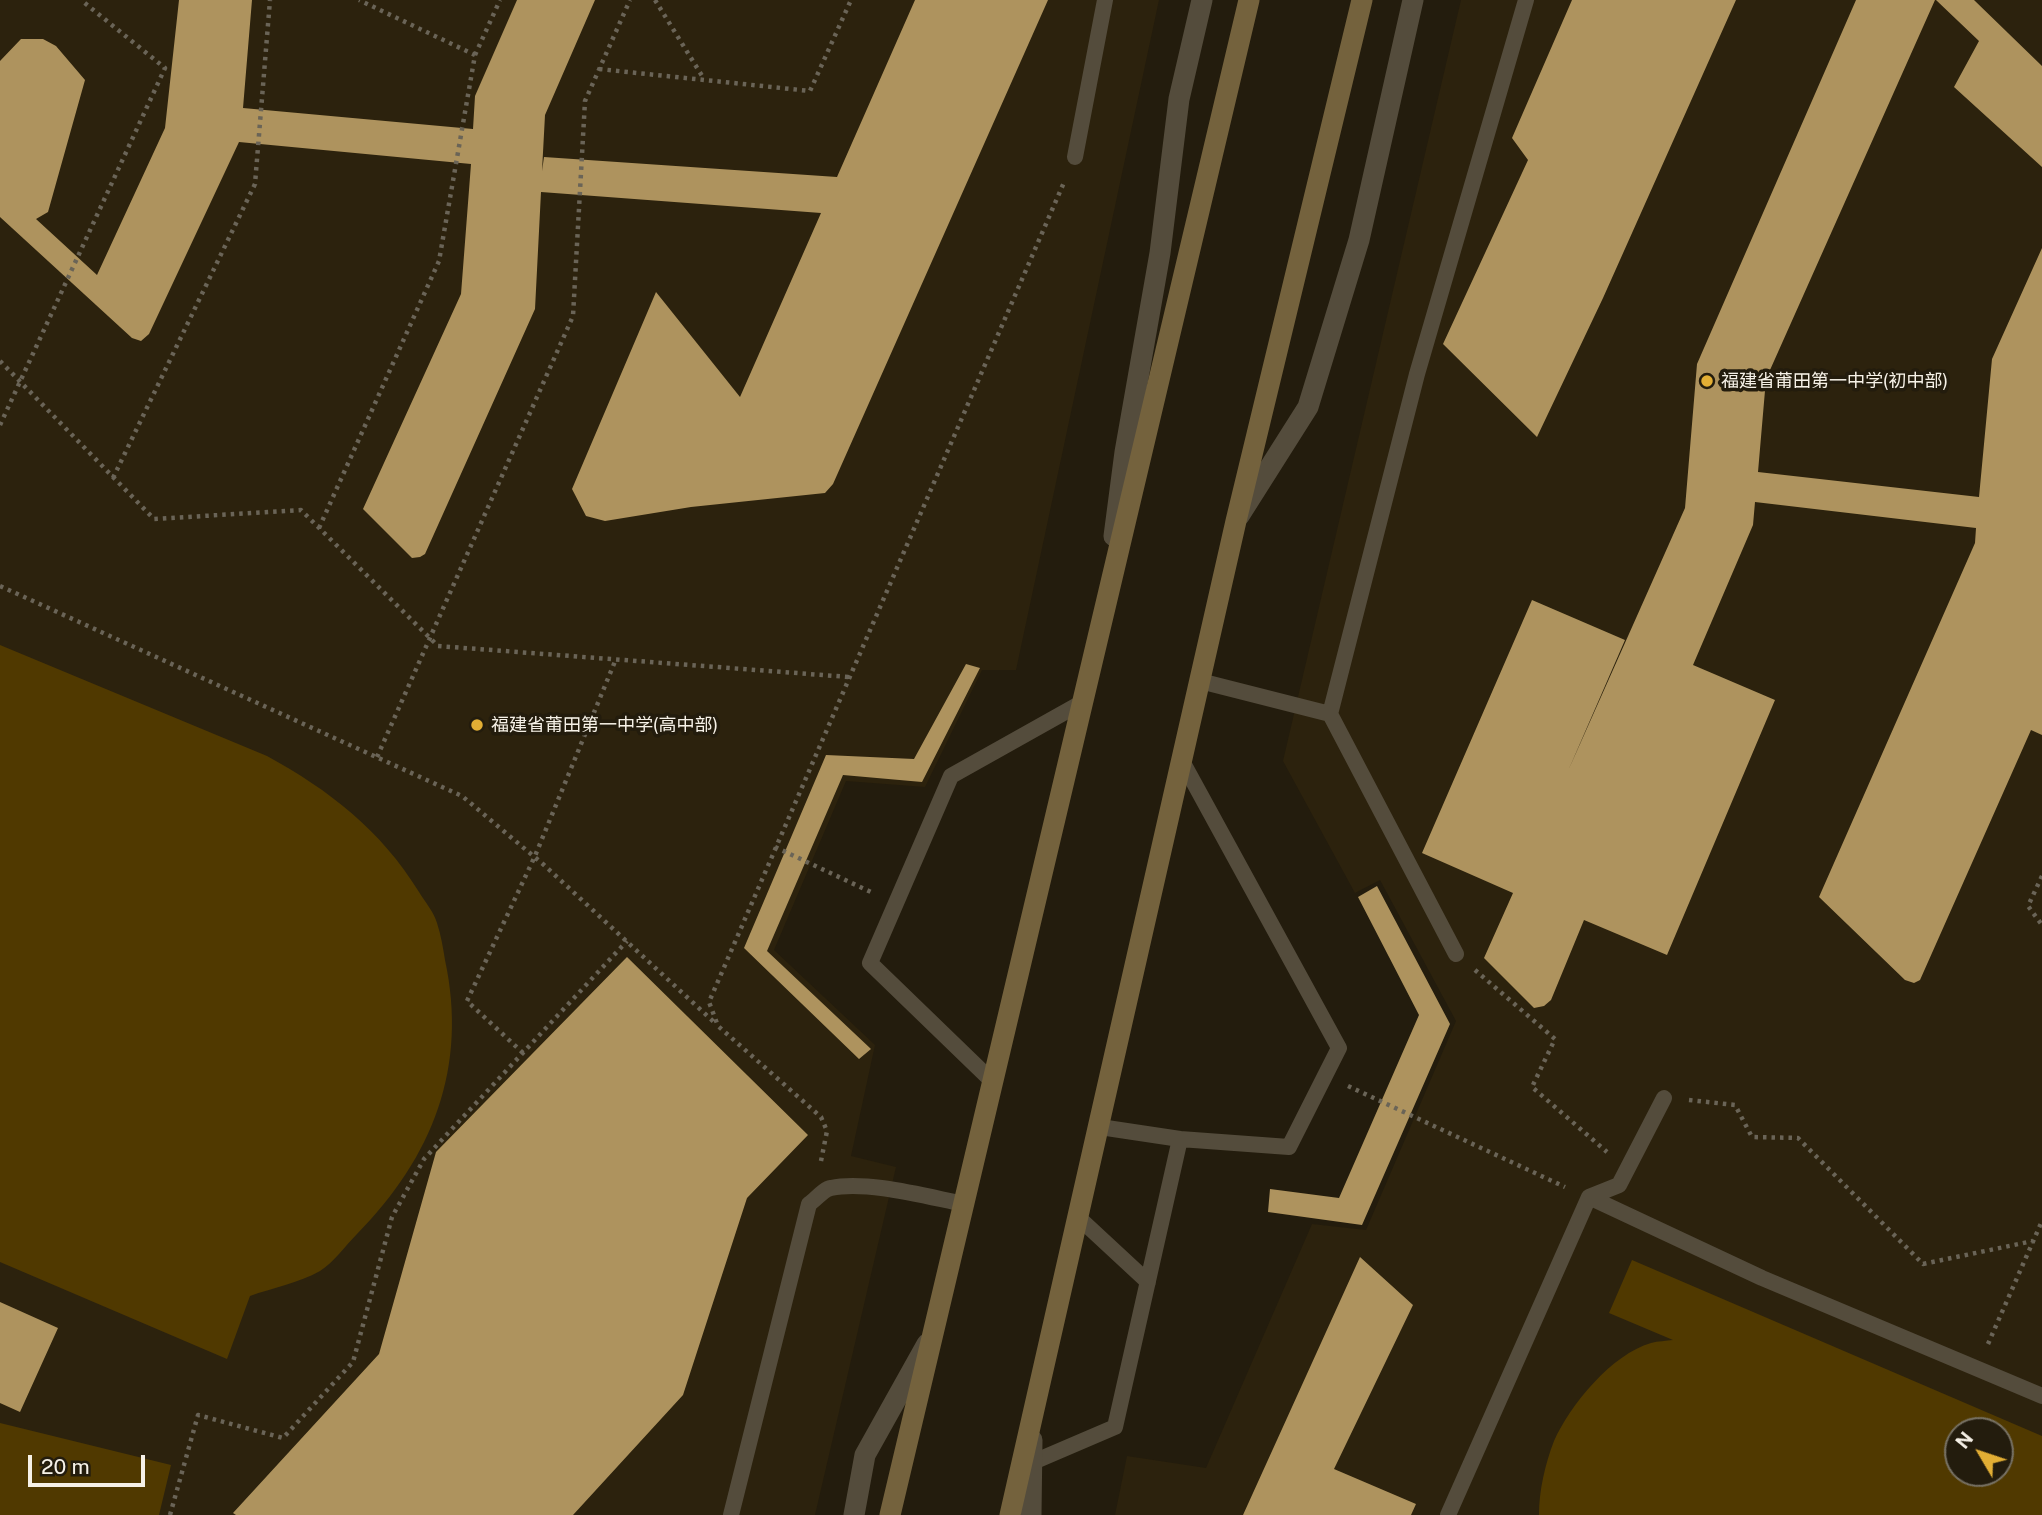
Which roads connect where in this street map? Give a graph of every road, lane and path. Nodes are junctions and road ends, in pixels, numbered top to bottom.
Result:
1 (81, 0) edge
2 (270, 0) edge
3 (359, 0) edge
4 (500, 0) edge
5 (630, 0) edge
6 (655, 0) edge
7 (851, 0) edge
8 (1105, 0) edge
9 (1202, 0) edge
10 (1249, 0) edge
11 (1362, 0) edge
12 (1413, 0) edge
13 (1526, 0) edge
14 (475, 55) junction
15 (599, 69) junction
16 (705, 80) junction
17 (1075, 157) joint
18 (0, 361) edge
19 (20, 382) junction
20 (0, 425) edge
21 (113, 478) junction
22 (1236, 521) junction
23 (319, 528) junction
24 (0, 586) edge
25 (1105, 607) junction
26 (431, 639) junction
27 (616, 659) junction
28 (849, 677) junction
29 (1200, 681) junction
30 (1083, 702) junction
31 (1330, 714) junction
32 (377, 757) junction
33 (1182, 761) junction
34 (775, 847) junction
35 (535, 856) junction
36 (2042, 876) edge
37 (896, 904) junction
38 (2042, 925) edge
39 (627, 941) junction
40 (1456, 954) joint
41 (718, 1026) junction
42 (523, 1053) junction
43 (1325, 1076) junction
44 (993, 1082) junction
45 (1664, 1098) joint
46 (1100, 1127) junction
47 (1180, 1139) junction
48 (1627, 1169) junction
49 (1588, 1197) junction
50 (809, 1204) junction
51 (964, 1204) junction
52 (1079, 1218) junction
53 (2042, 1221) edge
54 (2033, 1241) junction
55 (1148, 1282) junction
56 (933, 1333) junction
57 (1977, 1367) junction
58 (2042, 1396) edge
59 (1032, 1425) junction
60 (1031, 1463) junction
61 (170, 1515) edge
62 (731, 1515) edge
63 (854, 1515) edge
64 (890, 1515) edge
65 (1010, 1515) edge
66 (1031, 1515) edge
67 (1448, 1515) edge

1 - 19 path
2 - 21 path
3 - 14 path
4 - 14 path
5 - 15 path
6 - 16 path
7 - 16 path
8 - 17 lane
9 - 25 street
10 - 25 main road
11 - 22 main road
12 - 22 street
13 - 31 lane
14 - 23 path
15 - 16 path
15 - 26 path
17 - 28 path
18 - 19 path
19 - 20 path
19 - 21 path
21 - 23 path
22 - 29 main road
23 - 26 path
24 - 32 path
25 - 30 main road
26 - 27 path
26 - 32 path
27 - 28 path
27 - 35 path
28 - 34 path
29 - 31 lane
29 - 33 main road
30 - 37 lane
30 - 44 main road
31 - 40 lane
32 - 35 path
33 - 43 lane
33 - 46 main road
34 - 37 path
34 - 41 path
35 - 39 path
35 - 42 path
36 - 38 path
37 - 44 lane
39 - 41 path
39 - 42 path
40 - 48 path
41 - 50 path
42 - 61 path
43 - 47 lane
43 - 49 path
44 - 51 main road
45 - 48 lane
45 - 54 path
46 - 47 lane
46 - 52 main road
47 - 55 lane
48 - 49 lane
49 - 57 lane
49 - 67 lane
50 - 51 lane
50 - 62 lane
51 - 56 main road
52 - 55 lane
52 - 59 main road
53 - 54 path
54 - 57 path
55 - 60 lane
56 - 63 street
56 - 64 main road
57 - 58 lane
59 - 60 street
59 - 65 main road
60 - 66 street

